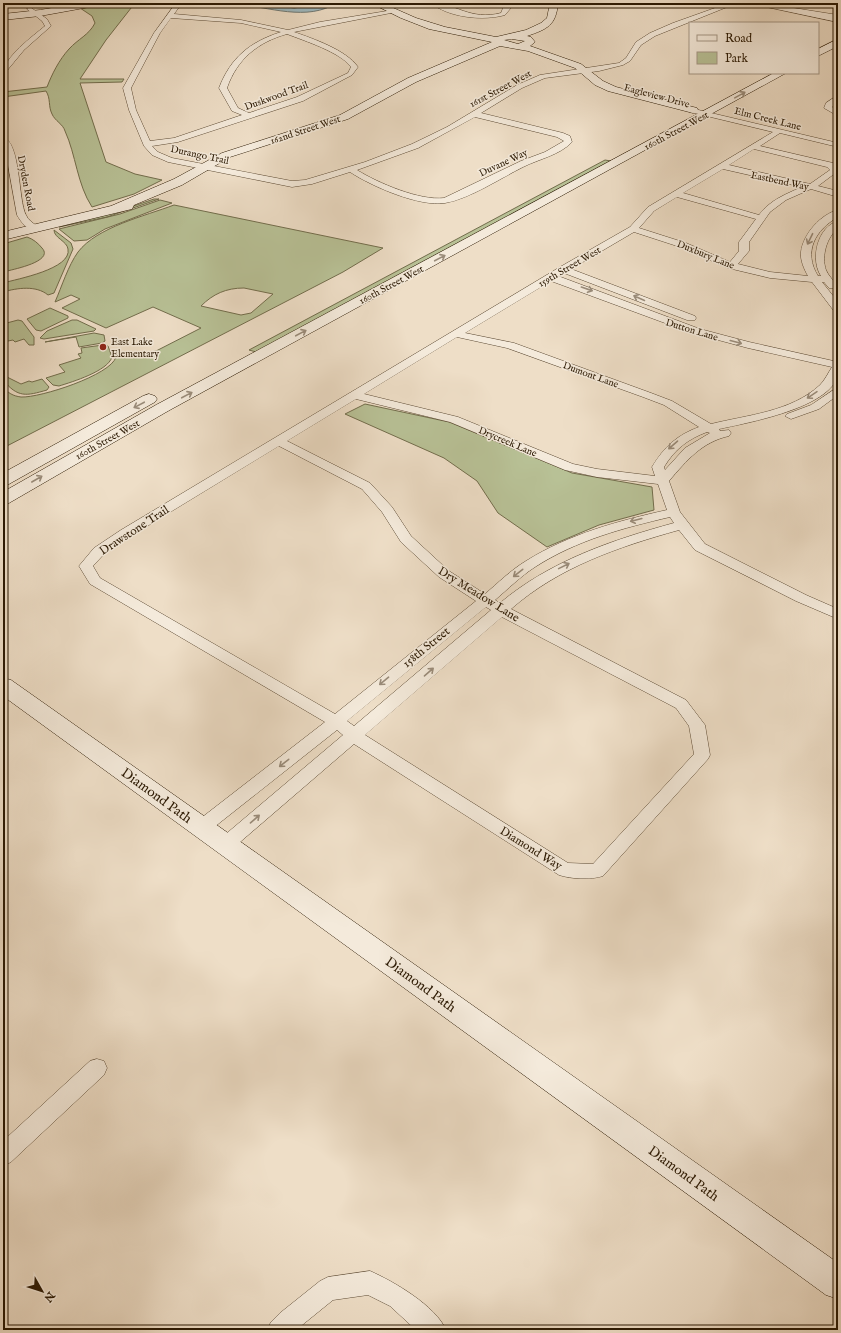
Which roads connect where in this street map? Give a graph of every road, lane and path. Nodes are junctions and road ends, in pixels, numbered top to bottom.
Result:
1 (71, 3) edge
2 (95, 3) edge
3 (178, 3) edge
4 (375, 3) edge
5 (434, 3) edge
6 (508, 3) edge
7 (554, 3) edge
8 (562, 3) edge
9 (734, 3) edge
10 (751, 3) edge
11 (33, 11) junction
12 (3, 12) edge
13 (393, 12) junction
14 (804, 12) junction
15 (169, 16) junction
16 (838, 17) edge
17 (3, 18) edge
18 (409, 18) junction
19 (838, 20) edge
20 (292, 32) junction
21 (838, 32) edge
22 (512, 41) junction
23 (530, 41) junction
24 (497, 42) junction
25 (819, 42) edge
26 (838, 42) edge
27 (819, 52) edge
28 (589, 69) junction
29 (3, 72) edge
30 (430, 72) junction
31 (760, 74) edge
32 (779, 74) edge
33 (838, 99) edge
34 (703, 110) junction
35 (473, 114) junction
36 (838, 114) edge
37 (249, 116) junction
38 (779, 132) junction
39 (3, 139) edge
40 (838, 140) edge
41 (147, 144) junction
42 (838, 146) edge
43 (754, 147) junction
44 (203, 166) junction
45 (722, 166) junction
46 (350, 169) junction
47 (292, 184) joint
48 (812, 186) junction
49 (676, 194) junction
50 (838, 194) edge
51 (838, 213) edge
52 (761, 218) junction
53 (838, 224) edge
54 (34, 228) junction
55 (633, 229) junction
56 (3, 236) edge
57 (731, 266) junction
58 (563, 269) junction
59 (550, 277) junction
60 (815, 279) junction
61 (827, 279) junction
62 (838, 293) edge
63 (838, 308) edge
64 (668, 310) junction
65 (655, 317) junction
66 (456, 334) junction
67 (264, 337) dead end
68 (838, 354) edge
69 (838, 366) edge
70 (838, 390) edge
71 (160, 393) dead end
72 (354, 396) junction
73 (708, 427) junction
74 (719, 434) junction
75 (279, 440) junction
76 (22, 469) junction
77 (3, 480) edge
78 (662, 481) junction
79 (3, 486) edge
80 (3, 499) edge
81 (674, 512) junction
82 (682, 525) junction
83 (484, 599) junction
84 (501, 610) junction
85 (838, 614) edge
86 (3, 685) edge
87 (336, 722) junction
88 (697, 725) joint
89 (353, 735) junction
90 (202, 827) junction
91 (226, 844) junction
92 (97, 1068) dead end
93 (3, 1155) edge
94 (838, 1283) edge
95 (279, 1330) edge
96 (434, 1330) edge

1 - 11 street
2 - 11 street
3 - 15 street, Durango Trail
4 - 13 street, Eagleview Drive
5 - 6 street
7 - 22 street, 162nd Street West
8 - 23 street
9 - 28 street, 161st Street West
10 - 14 street
11 - 12 street
11 - 17 street
11 - 29 street
13 - 18 street, Eagleview Drive
13 - 20 street
14 - 16 street
14 - 19 street
15 - 20 street, Duskwood Trail
15 - 41 street, Durango Trail
18 - 22 street, Eagleview Drive
18 - 24 street, Eagleview Drive
20 - 37 street
20 - 37 street, Duskwood Trail
21 - 25 street
22 - 23 street
22 - 24 street, 162nd Street West
22 - 28 street, Eagleview Drive
22 - 30 street, 162nd Street West
23 - 28 street, Eagleview Drive
24 - 30 street, 162nd Street West
26 - 27 street
28 - 34 street, Eagleview Drive
28 - 35 street, 161st Street West
30 - 44 street, 162nd Street West
31 - 34 street, 160th Street West
34 -> 32 street, 160th Street West
33 - 36 street
34 - 38 street, Elm Creek Lane
34 - 40 street, Eagleview Drive
34 - 67 street, 160th Street West
80 -> 34 street, 160th Street West
35 - 46 street, 161st Street West
35 - 46 street, Duvane Way
37 - 41 street, Duskwood Trail
38 - 42 street, Elm Creek Lane
38 - 43 street, 159th Street West
39 - 54 street, Dryden Road
41 - 44 street, Durango Trail
43 - 45 street, 159th Street West
43 - 48 street
44 - 47 street, Durango Trail
44 - 54 street, 162nd Street West
45 - 48 street, Eastbend Way
45 - 49 street, 159th Street West
46 - 47 street, 161st Street West
48 - 50 street, Eastbend Way
48 - 52 street
49 - 52 street
49 - 55 street, 159th Street West
51 -> 60 street
52 - 57 street
53 - 61 street
54 - 56 street, 162nd Street West
55 - 57 street, Duxbury Lane
55 - 58 street, 159th Street West
57 - 60 street, Duxbury Lane
58 - 59 street, 159th Street West
64 -> 58 street, Dutton Lane
59 -> 65 street, Dutton Lane
59 - 66 street, 159th Street West
60 - 61 street, Duxbury Lane
60 - 63 street
61 - 62 street
64 - 65 street
64 - 68 street, Dutton Lane
65 -> 69 street, Dutton Lane
66 - 72 street, 159th Street West
66 - 73 street, Dumont Lane
69 -> 73 street
70 - 74 street
71 -> 76 street, 160th Street West
72 - 75 street, Drawstone Trail
72 - 78 street, Drycreek Lane
73 - 74 street, Dumont Lane
73 -> 78 street
74 - 78 street
75 - 83 street, Dry Meadow Lane
75 - 87 street, Drawstone Trail
76 - 77 street, 160th Street West
76 - 79 street
78 - 81 street
81 - 82 street
81 -> 83 street, 158th Street
84 -> 82 street, 158th Street
82 - 85 street
83 - 84 street, Dry Meadow Lane
83 -> 87 street, 158th Street
84 - 88 street, Dry Meadow Lane
89 -> 84 street, 158th Street
86 - 90 street, Diamond Path
87 - 89 street, Drawstone Trail
87 -> 90 street, 158th Street
88 - 89 street, Diamond Way
91 -> 89 street, 158th Street
90 - 91 street, Diamond Path
91 - 94 street, Diamond Path
92 - 93 street
95 - 96 street

